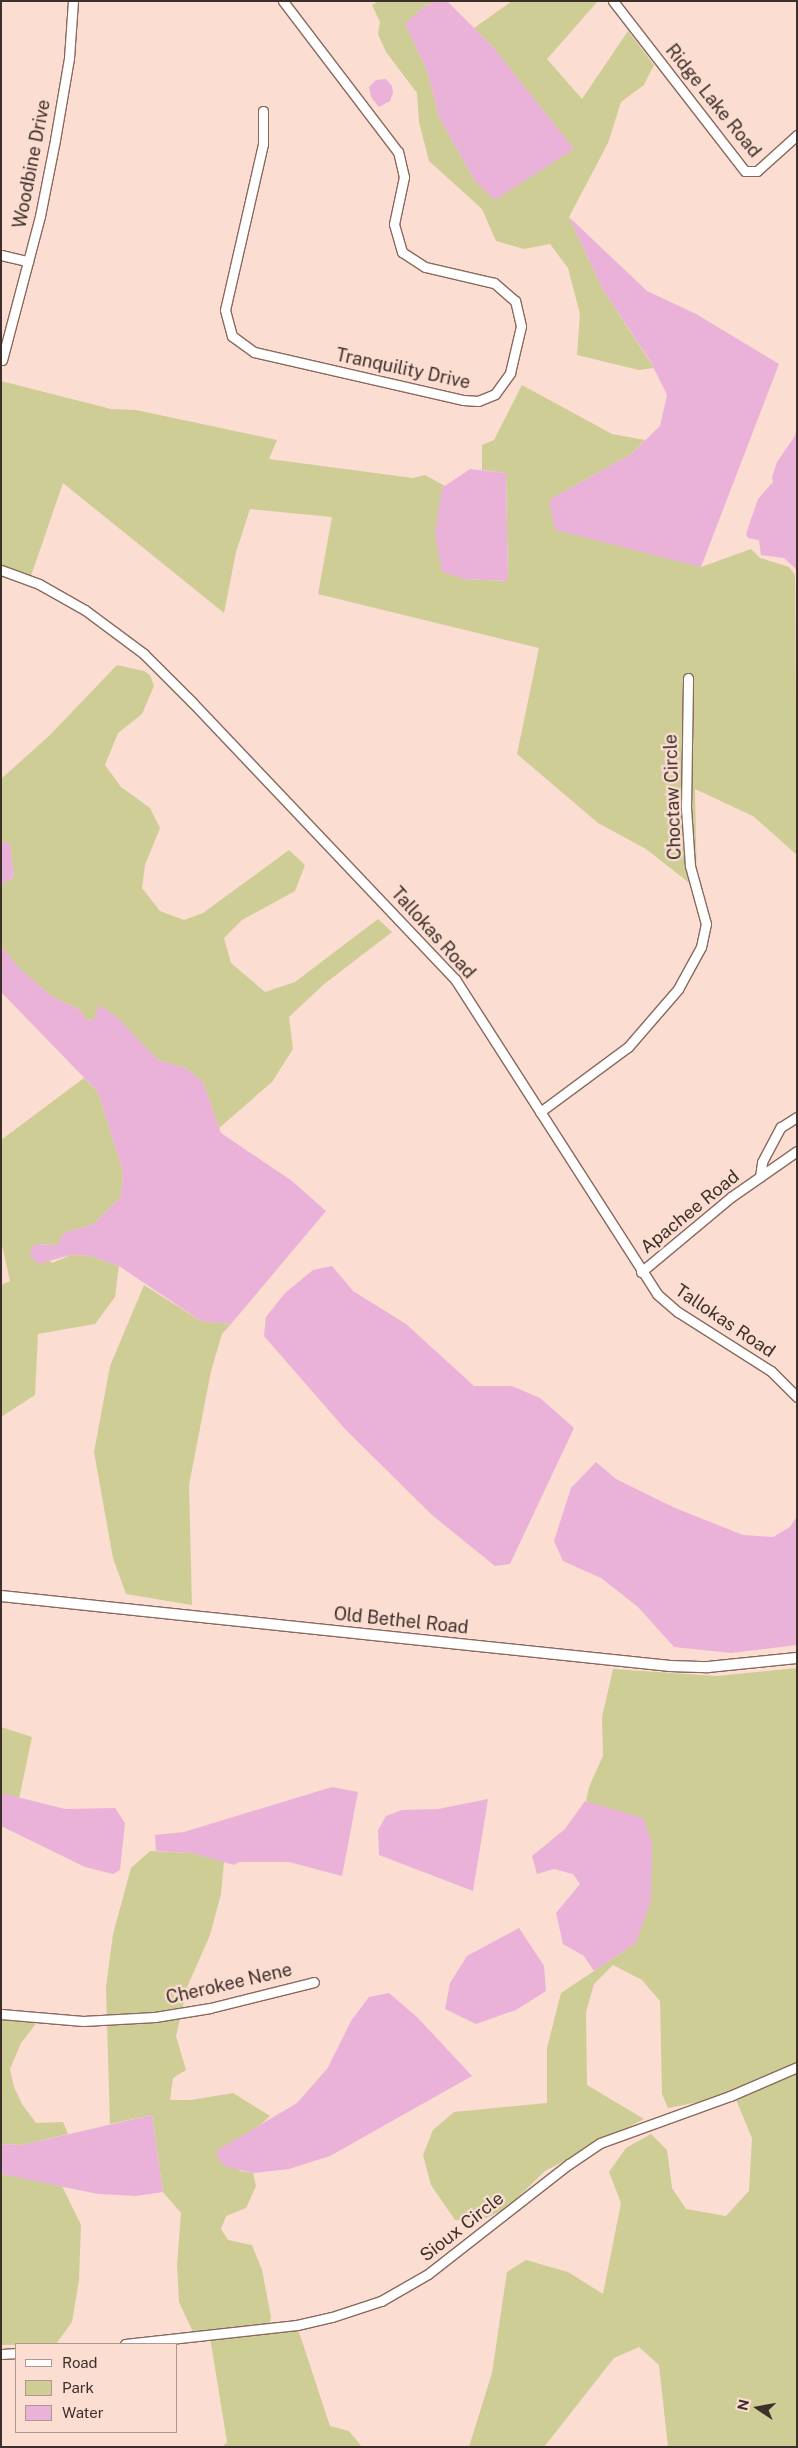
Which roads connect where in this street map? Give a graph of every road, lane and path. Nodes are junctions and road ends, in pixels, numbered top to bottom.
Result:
1 (73, 1) edge
2 (284, 1) edge
3 (613, 1) edge
4 (263, 111) dead end
5 (797, 135) edge
6 (1, 254) edge
7 (28, 261) junction
8 (2, 360) edge
9 (1, 570) edge
10 (688, 678) dead end
11 (540, 1112) junction
12 (797, 1117) edge
13 (797, 1151) edge
14 (760, 1177) junction
15 (642, 1272) junction
16 (797, 1397) edge
17 (1, 1596) edge
18 (797, 1658) edge
19 (314, 1982) dead end
20 (1, 2014) edge
21 (797, 2067) edge
22 (133, 2343) edge
23 (15, 2353) edge
24 (1, 2354) edge

1 - 7 street, Woodbine Drive
2 - 4 street, Tranquility Drive
3 - 5 street, Ridge Lake Road
6 - 7 street
7 - 8 street, Woodbine Drive
9 - 11 street, Tallokas Road
10 - 11 street, Choctaw Circle
11 - 15 street, Tallokas Road
12 - 14 street, Apachee Road
13 - 14 street, Apachee Road
14 - 15 street, Apachee Road
15 - 16 street, Tallokas Road
17 - 18 street, Old Bethel Road
19 - 20 street, Cherokee Nene
21 - 22 street, Sioux Circle
23 - 24 street

